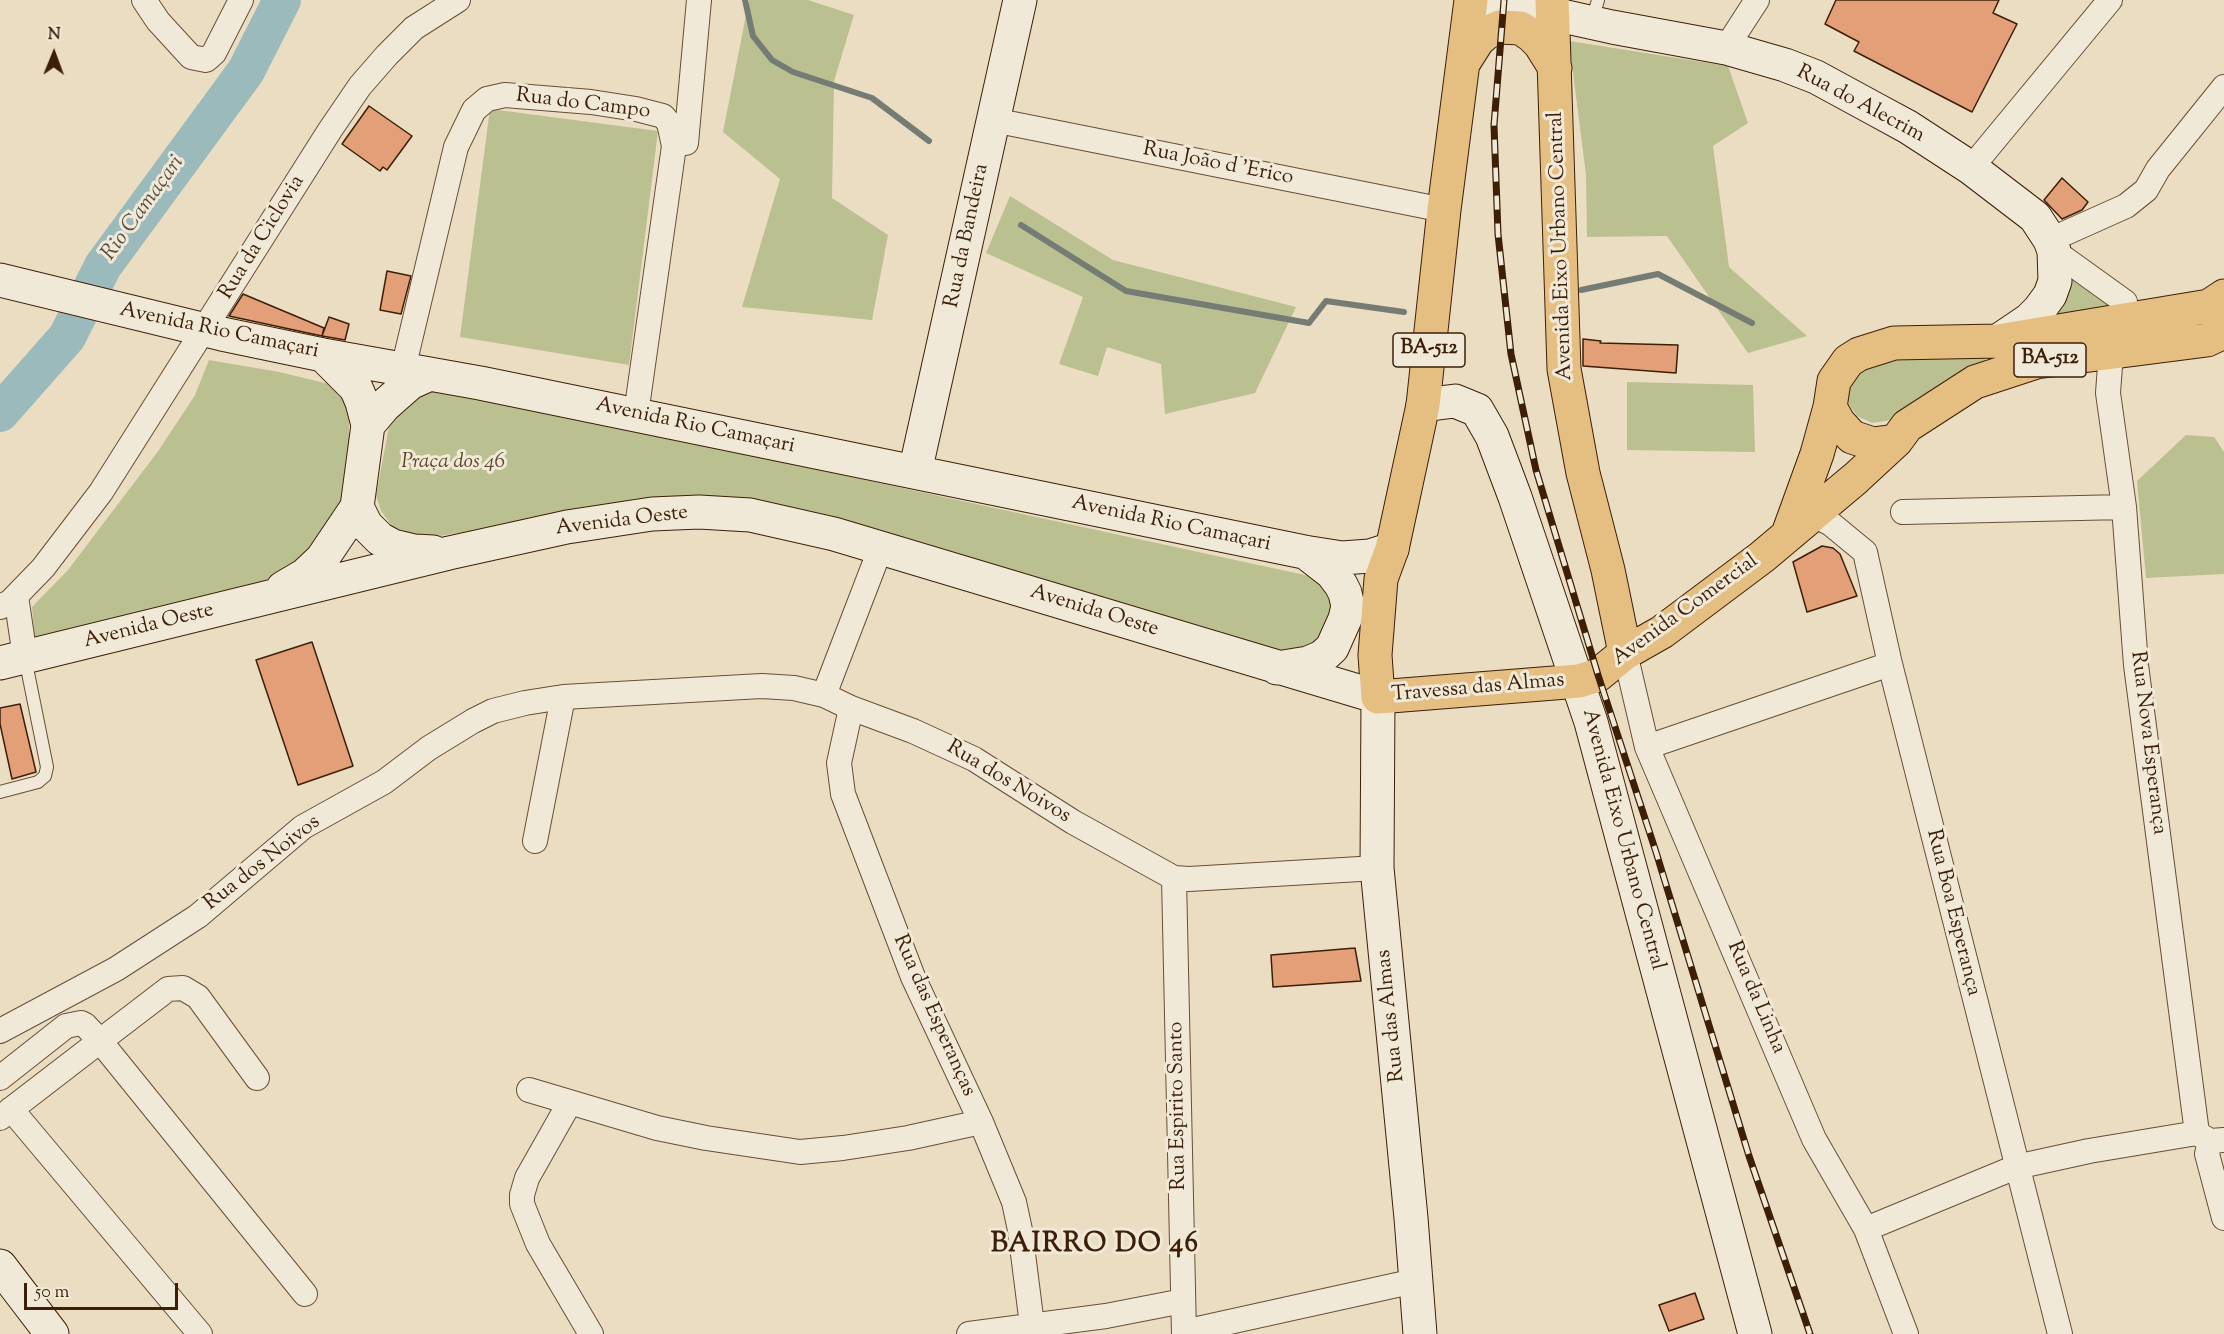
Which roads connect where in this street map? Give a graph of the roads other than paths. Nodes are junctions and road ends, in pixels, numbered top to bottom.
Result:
1 (144, 0) edge
2 (241, 0) edge
3 (458, 0) edge
4 (699, 0) edge
5 (1020, 0) edge
6 (1471, 0) edge
7 (1478, 0) edge
8 (1757, 0) edge
9 (2110, 0) edge
10 (1552, 7) edge
11 (1594, 11) edge
12 (1726, 48) junction
13 (1464, 62) junction
14 (1555, 68) junction
15 (2224, 87) edge
16 (993, 120) junction
17 (686, 143) dead end
18 (1971, 168) junction
19 (1443, 210) junction
20 (2052, 246) junction
21 (12, 283) edge
22 (2224, 296) edge
23 (2125, 302) dead end
24 (204, 331) junction
25 (2224, 332) edge
26 (1998, 341) junction
27 (2115, 353) junction
28 (324, 355) junction
29 (417, 371) junction
30 (1423, 405) junction
31 (1830, 407) junction
32 (636, 414) junction
33 (368, 425) junction
34 (1896, 441) junction
35 (915, 472) junction
36 (357, 507) junction
37 (2124, 507) junction
38 (1903, 512) dead end
39 (1814, 515) junction
40 (1788, 534) junction
41 (881, 547) junction
42 (1392, 549) junction
43 (1304, 552) junction
44 (449, 553) junction
45 (266, 599) junction
46 (8, 602) edge
47 (1625, 653) junction
48 (12, 660) edge
49 (1890, 664) junction
50 (1275, 668) junction
51 (1579, 681) junction
52 (824, 695) junction
53 (563, 697) junction
54 (1378, 697) junction
55 (851, 708) junction
56 (1647, 747) junction
57 (0, 792) edge
58 (535, 841) dead end
59 (1377, 868) junction
60 (1174, 878) junction
61 (0, 1031) edge
62 (100, 1041) junction
63 (0, 1078) edge
64 (257, 1078) dead end
65 (529, 1090) dead end
66 (570, 1102) junction
67 (6, 1114) edge
68 (981, 1122) junction
69 (2210, 1138) edge
70 (2016, 1167) junction
71 (2224, 1218) edge
72 (1866, 1229) junction
73 (0, 1266) edge
74 (1415, 1281) junction
75 (305, 1294) dead end
76 (1183, 1301) junction
77 (1032, 1325) junction
78 (1072, 1327) edge
79 (1184, 1333) edge
80 (51, 1334) edge
81 (200, 1334) edge
82 (591, 1334) edge
83 (969, 1334) edge
84 (1420, 1334) edge
85 (1755, 1334) edge
86 (1906, 1334) edge
87 (2060, 1334) edge

1 - 2 street
3 - 24 street, Rua da Ciclovia
4 - 17 street
5 - 16 street, Rua da Bandeira
6 - 13 main road, BA-512
7 - 10 street, Rua do Alecrim
8 - 12 street
9 - 18 street
10 - 11 street, Rua do Alecrim
10 - 14 main road, Avenida Eixo Urbano Central
11 - 12 street, Rua do Alecrim
12 - 18 street, Rua do Alecrim
13 - 14 main road
13 - 19 main road, BA-512
14 - 47 main road, Avenida Eixo Urbano Central
15 - 20 street
16 - 19 street, Rua João d 'Erico
16 - 35 street, Rua da Bandeira
18 - 20 street, Rua do Alecrim
19 - 30 main road, BA-512
20 - 23 street
20 - 26 street
21 - 24 street, Avenida Rio Camaçari
22 - 26 main road, Avenida Comercial
24 - 28 street, Avenida Rio Camaçari
24 - 46 street, Rua da Ciclovia
25 - 27 main road, Avenida Comercial / BA-512
26 - 31 main road, Avenida Comercial
27 - 34 main road, Avenida Comercial / BA-512
27 - 37 street, Rua Nova Esperança
28 - 29 street, Avenida Rio Camaçari
28 - 33 street
29 - 32 street, Avenida Rio Camaçari
29 - 32 street, Rua do Campo
29 - 33 street
30 - 42 main road, BA-512
30 - 51 street, Avenida Eixo Urbano Central
31 - 34 main road
31 - 40 main road, Avenida Comercial
32 - 35 street, Avenida Rio Camaçari
33 - 36 street
34 - 39 main road, Avenida Comercial / BA-512
35 - 43 street, Avenida Rio Camaçari
36 - 44 street
36 - 45 street
37 - 38 street
37 - 69 street, Rua Nova Esperança
39 - 40 main road, Avenida Comercial / BA-512
39 - 49 street, Rua Boa Esperança
40 - 47 main road, Avenida Comercial / BA-512
41 - 44 street, Avenida Oeste
41 - 50 street, Avenida Oeste
41 - 52 street
42 - 43 street, Avenida Rio Camaçari
42 - 54 main road, BA-512
43 - 50 street
44 - 45 street, Avenida Oeste
45 - 48 street, Avenida Oeste
46 - 48 street
47 - 51 main road, Avenida Comercial / BA-512
47 - 56 street, Rua da Linha
48 - 57 lane
49 - 56 street
49 - 70 street, Rua Boa Esperança
50 - 54 street, Avenida Oeste
51 - 54 main road, Travessa das Almas / BA-512
51 - 85 street, Avenida Eixo Urbano Central
52 - 53 street, Rua dos Noivos
52 - 55 street, Rua dos Noivos
53 - 58 street
53 - 61 street, Rua dos Noivos
54 - 59 street, Rua das Almas
55 - 60 street, Rua dos Noivos
55 - 68 street, Rua das Esperanças
56 - 72 street, Rua da Linha
59 - 60 street, Rua dos Noivos
59 - 74 street, Rua das Almas
60 - 76 street, Rua Espirito Santo
62 - 63 street
62 - 64 street
62 - 67 street
62 - 75 street
65 - 66 street
66 - 68 street
66 - 82 street
67 - 81 street
68 - 77 street, Rua das Esperanças
69 - 70 street
69 - 71 street, Rua Nova Esperança
70 - 72 street
70 - 87 street, Rua Boa Esperança
72 - 86 street, Rua da Linha
73 - 80 street
74 - 79 street
74 - 84 street, Rua das Almas
76 - 78 street
76 - 79 street, Rua Espirito Santo
77 - 78 street
77 - 83 street

